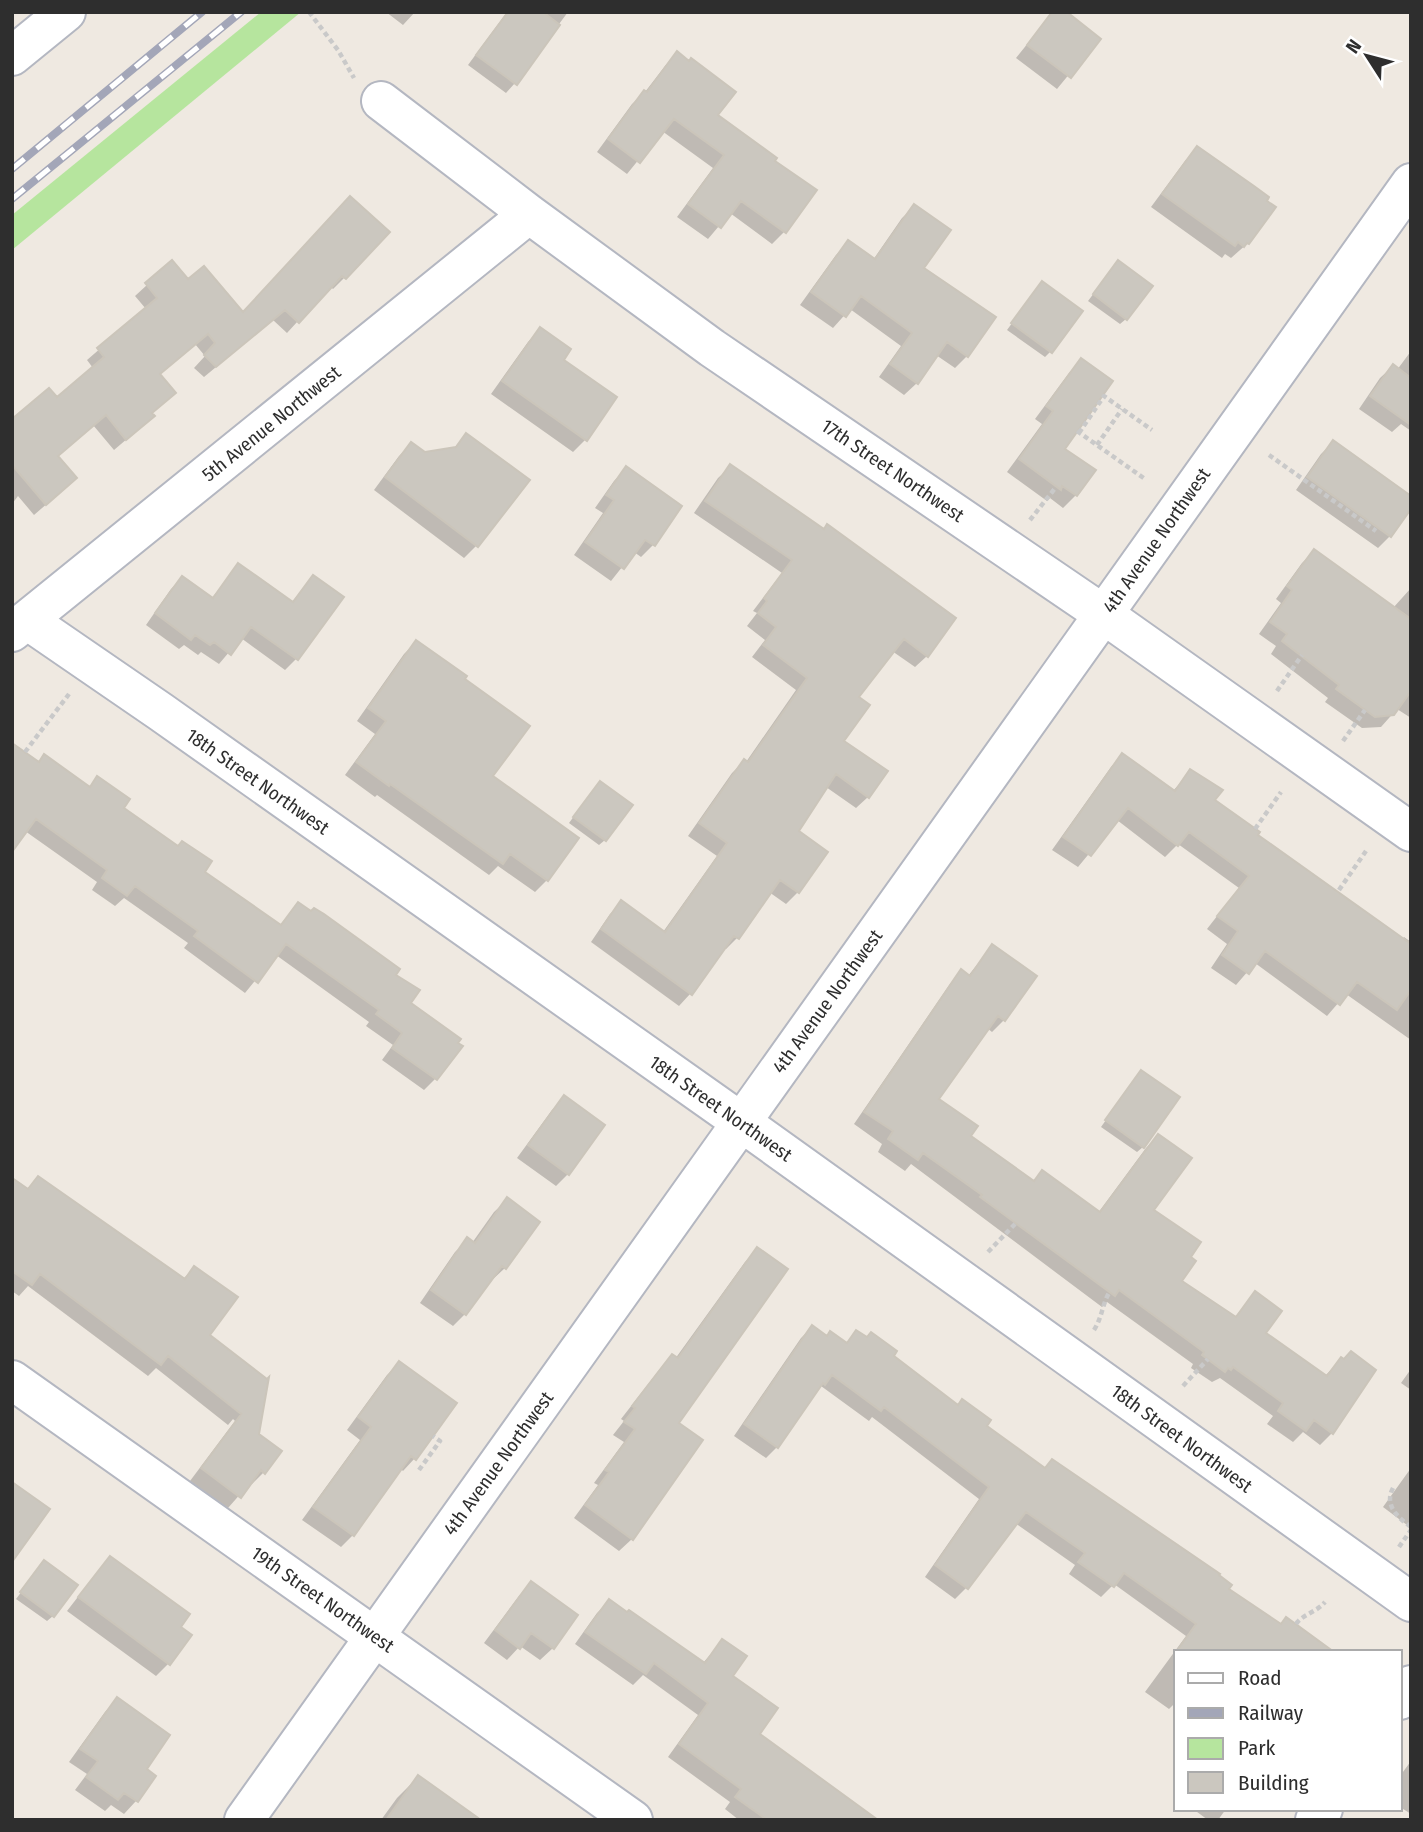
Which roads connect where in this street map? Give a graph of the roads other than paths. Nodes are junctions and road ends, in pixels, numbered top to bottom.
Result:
1 (66, 12) edge
2 (12, 56) edge
3 (381, 101) road end
4 (1411, 183) edge
5 (529, 214) junction
6 (1103, 614) junction
7 (20, 626) edge
8 (1411, 832) edge
9 (741, 1122) junction
10 (12, 1380) edge
11 (1411, 1602) edge
12 (375, 1635) junction
13 (244, 1820) edge
14 (633, 1820) edge

1 - 2 street
3 - 5 street, 17th Street Northwest
4 - 6 street, 4th Avenue Northwest
5 - 6 street, 17th Street Northwest
5 - 7 street, 5th Avenue Northwest
6 - 8 street, 17th Street Northwest
6 - 9 street, 4th Avenue Northwest
7 - 9 street, 18th Street Northwest
9 - 11 street, 18th Street Northwest
9 - 12 street, 4th Avenue Northwest
10 - 12 street, 19th Street Northwest
12 - 13 street, 4th Avenue Northwest
12 - 14 street, 19th Street Northwest

